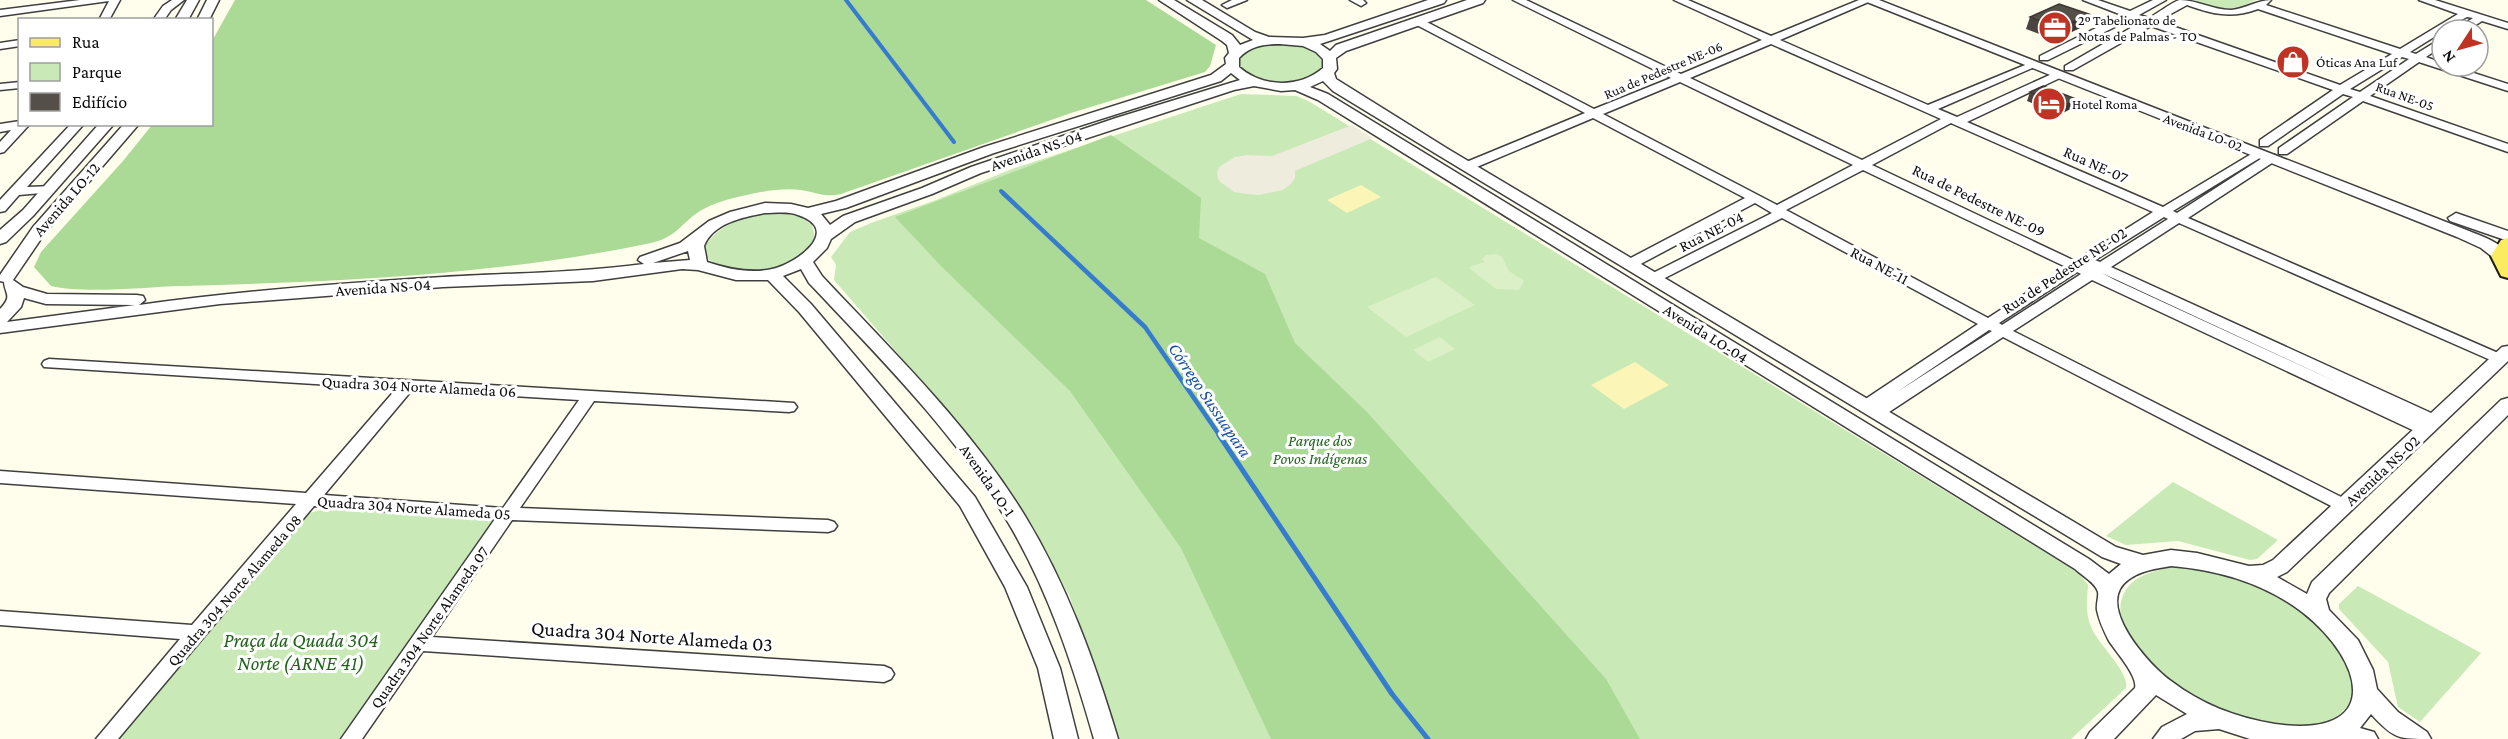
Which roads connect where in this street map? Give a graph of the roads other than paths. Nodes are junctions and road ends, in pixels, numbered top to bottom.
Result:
1 (112, 0) edge
2 (179, 0) edge
3 (193, 0) edge
4 (213, 0) edge
5 (1165, 0) edge
6 (1193, 0) edge
7 (1242, 0) edge
8 (1440, 0) edge
9 (1479, 0) edge
10 (1518, 0) edge
11 (1541, 0) edge
12 (1679, 0) edge
13 (1849, 0) edge
14 (1868, 0) edge
15 (1895, 0) edge
16 (2088, 0) edge
17 (2161, 0) edge
18 (2424, 0) edge
19 (2184, 1) edge
20 (2264, 2) edge
21 (1227, 4) dead end
22 (0, 13) edge
23 (2466, 13) junction
24 (2131, 15) junction
25 (105, 18) edge
26 (159, 18) edge
27 (182, 18) edge
28 (204, 18) edge
29 (2481, 18) edge
30 (1417, 21) junction
31 (2490, 21) edge
32 (2150, 22) junction
33 (2508, 26) edge
34 (1767, 38) junction
35 (1269, 40) junction
36 (1303, 42) junction
37 (18, 43) edge
38 (2430, 45) edge
39 (0, 46) edge
40 (2412, 52) junction
41 (2430, 56) edge
42 (1234, 60) junction
43 (2039, 62) junction
44 (1328, 65) junction
45 (2063, 71) junction
46 (1683, 74) junction
47 (2490, 74) edge
48 (2508, 80) edge
49 (1255, 82) junction
50 (18, 85) edge
51 (1294, 85) junction
52 (0, 87) edge
53 (2508, 88) edge
54 (2342, 89) junction
55 (2360, 96) junction
56 (1927, 109) junction
57 (1591, 112) junction
58 (1949, 119) junction
59 (18, 126) edge
60 (22, 126) edge
61 (76, 126) edge
62 (105, 126) edge
63 (130, 126) edge
64 (0, 128) edge
65 (2508, 148) edge
66 (0, 149) edge
67 (2269, 152) junction
68 (1863, 160) junction
69 (1464, 164) junction
70 (49, 189) junction
71 (16, 191) junction
72 (1770, 206) junction
73 (0, 208) edge
74 (2160, 212) junction
75 (806, 213) junction
76 (2177, 219) junction
77 (2508, 236) edge
78 (824, 237) junction
79 (698, 238) junction
80 (0, 239) edge
81 (2506, 257) edge
82 (804, 261) junction
83 (1630, 264) junction
84 (700, 265) junction
85 (2089, 267) junction
86 (772, 274) junction
87 (546, 276) junction
88 (3, 278) edge
89 (1654, 278) junction
90 (18, 291) junction
91 (220, 299) junction
92 (0, 319) edge
93 (1987, 323) junction
94 (0, 328) edge
95 (2002, 331) junction
96 (2504, 355) edge
97 (49, 364) dead end
98 (408, 385) junction
99 (589, 396) junction
100 (2508, 404) edge
101 (789, 407) dead end
102 (1871, 409) junction
103 (2429, 425) junction
104 (0, 477) edge
105 (312, 499) junction
106 (2344, 506) junction
107 (507, 514) junction
108 (828, 526) dead end
109 (2142, 563) junction
110 (2249, 574) junction
111 (2109, 592) junction
112 (2320, 615) junction
113 (0, 618) edge
114 (197, 633) junction
115 (417, 644) junction
116 (2144, 671) junction
117 (884, 674) dead end
118 (2366, 692) junction
119 (2222, 720) junction
120 (2335, 730) junction
121 (106, 739) edge
122 (351, 739) edge
123 (1066, 739) edge
124 (1106, 739) edge
125 (2098, 739) edge
126 (2165, 739) edge
127 (2366, 739) edge
128 (2419, 739) edge

1 - 22 street
1 - 25 street
2 - 26 street
3 - 27 street
4 - 28 street
5 - 42 street
6 - 35 street
7 - 21 street
8 - 36 street, Avenida NS-04
9 - 30 street, Avenida NS-04
10 - 46 street, Rua de Pedestre NE-09
11 - 46 street, Rua de Pedestre NE-09
12 - 34 street, Rua NE-07
13 - 34 street, Rua de Pedestre NE-06
14 - 34 street, Rua de Pedestre NE-06
14 - 43 street, Avenida LO-02
15 - 43 street, Avenida LO-02
16 - 24 street, Rua NE-05
17 - 24 street
18 - 23 street
19 - 20 street
19 - 32 street
20 - 40 street
23 - 29 street
23 - 40 street, Rua de Pedestre NE-02
24 - 32 street, Rua NE-05
24 - 43 street
30 - 44 street, Avenida NS-04
30 - 57 street, Rua NE-11
31 - 33 street
32 - 45 street
32 - 54 street, Rua NE-05
34 - 46 street, Rua de Pedestre NE-06
34 - 56 street, Rua NE-07
35 - 36 street, Avenida NS-04
35 - 42 street, Avenida NS-04
36 - 44 street, Avenida NS-04
37 - 39 street
38 - 40 street, Rua de Pedestre NE-02
40 - 41 street
40 - 53 street
40 - 54 street, Rua de Pedestre NE-02
40 - 55 street, Rua de Pedestre NE-02
42 - 49 street, Avenida NS-04
42 - 75 street, Avenida NS-04
43 - 45 street, Avenida LO-02
43 - 56 street
44 - 51 street, Avenida NS-04
44 - 69 street, Avenida LO-04
45 - 58 street
45 - 67 street, Avenida LO-02
46 - 57 street, Rua de Pedestre NE-06
46 - 68 street, Rua de Pedestre NE-09
47 - 48 street
49 - 51 street, Avenida NS-04
49 - 78 street, Avenida NS-04
50 - 52 street
51 - 111 street, Avenida LO-04
54 - 55 street, Rua NE-05
54 - 67 street, Rua de Pedestre NE-02
55 - 65 street, Rua NE-05
55 - 67 street, Rua de Pedestre NE-02
56 - 58 street, Rua NE-07
57 - 69 street, Rua de Pedestre NE-06
57 - 72 street, Rua NE-11
58 - 68 street
58 - 74 street, Rua NE-07
59 - 64 street
60 - 66 street
61 - 71 street
62 - 70 street, Avenida LO-12
63 - 88 street, Avenida LO-12
67 - 74 street, Rua de Pedestre NE-02
67 - 76 street, Rua de Pedestre NE-02
67 - 77 street, Avenida LO-02
67 - 81 street, Avenida LO-02
68 - 72 street
68 - 85 street, Rua de Pedestre NE-09
69 - 83 street, Avenida LO-04
70 - 71 street
70 - 80 street, Avenida LO-12
71 - 73 street
72 - 83 street, Rua NE-04
72 - 89 street, Rua NE-04
72 - 93 street, Rua NE-11
74 - 76 street, Rua NE-07
74 - 85 street, Rua de Pedestre NE-02
75 - 78 street
75 - 79 street, Avenida NS-04
76 - 85 street, Rua de Pedestre NE-02
76 - 96 street, Rua NE-07
78 - 82 street, Avenida NS-04
79 - 84 street
79 - 87 street, Avenida NS-04
82 - 86 street, Avenida NS-04
82 - 124 street, Avenida LO-1
83 - 89 street, Avenida LO-04
84 - 86 street, Avenida NS-04
84 - 87 street, Avenida NS-04
85 - 93 street, Rua de Pedestre NE-02
85 - 95 street, Rua de Pedestre NE-02
85 - 103 street, Rua de Pedestre NE-09
86 - 123 street, Avenida LO-1
87 - 91 street, Avenida NS-04
88 - 90 street
89 - 102 street, Avenida LO-04
90 - 91 street, Avenida NS-04
90 - 92 street
91 - 94 street, Avenida NS-04
93 - 95 street, Rua NE-11
93 - 102 street, Rua de Pedestre NE-02
95 - 102 street, Rua de Pedestre NE-02
95 - 106 street, Rua NE-11
96 - 103 street, Avenida NS-02
97 - 98 street, Quadra 304 Norte Alameda 06
98 - 99 street, Quadra 304 Norte Alameda 06
98 - 105 street, Quadra 304 Norte Alameda 08
99 - 101 street, Quadra 304 Norte Alameda 06
99 - 107 street, Quadra 304 Norte Alameda 07
100 - 112 street
102 - 109 street, Avenida LO-04
103 - 106 street, Avenida NS-02
104 - 105 street, Quadra 304 Norte Alameda 05
105 - 107 street, Quadra 304 Norte Alameda 05
105 - 114 street, Quadra 304 Norte Alameda 08
106 - 110 street, Avenida NS-02
107 - 108 street, Quadra 304 Norte Alameda 05
107 - 115 street, Quadra 304 Norte Alameda 07
109 - 110 street
109 - 111 street
110 - 112 street
111 - 116 street
112 - 118 street
113 - 114 street
114 - 121 street, Quadra 304 Norte Alameda 08
115 - 117 street, Quadra 304 Norte Alameda 03
115 - 122 street, Quadra 304 Norte Alameda 07
116 - 119 street
116 - 125 street
118 - 120 street
118 - 128 street
119 - 120 street
119 - 126 street
120 - 127 street

